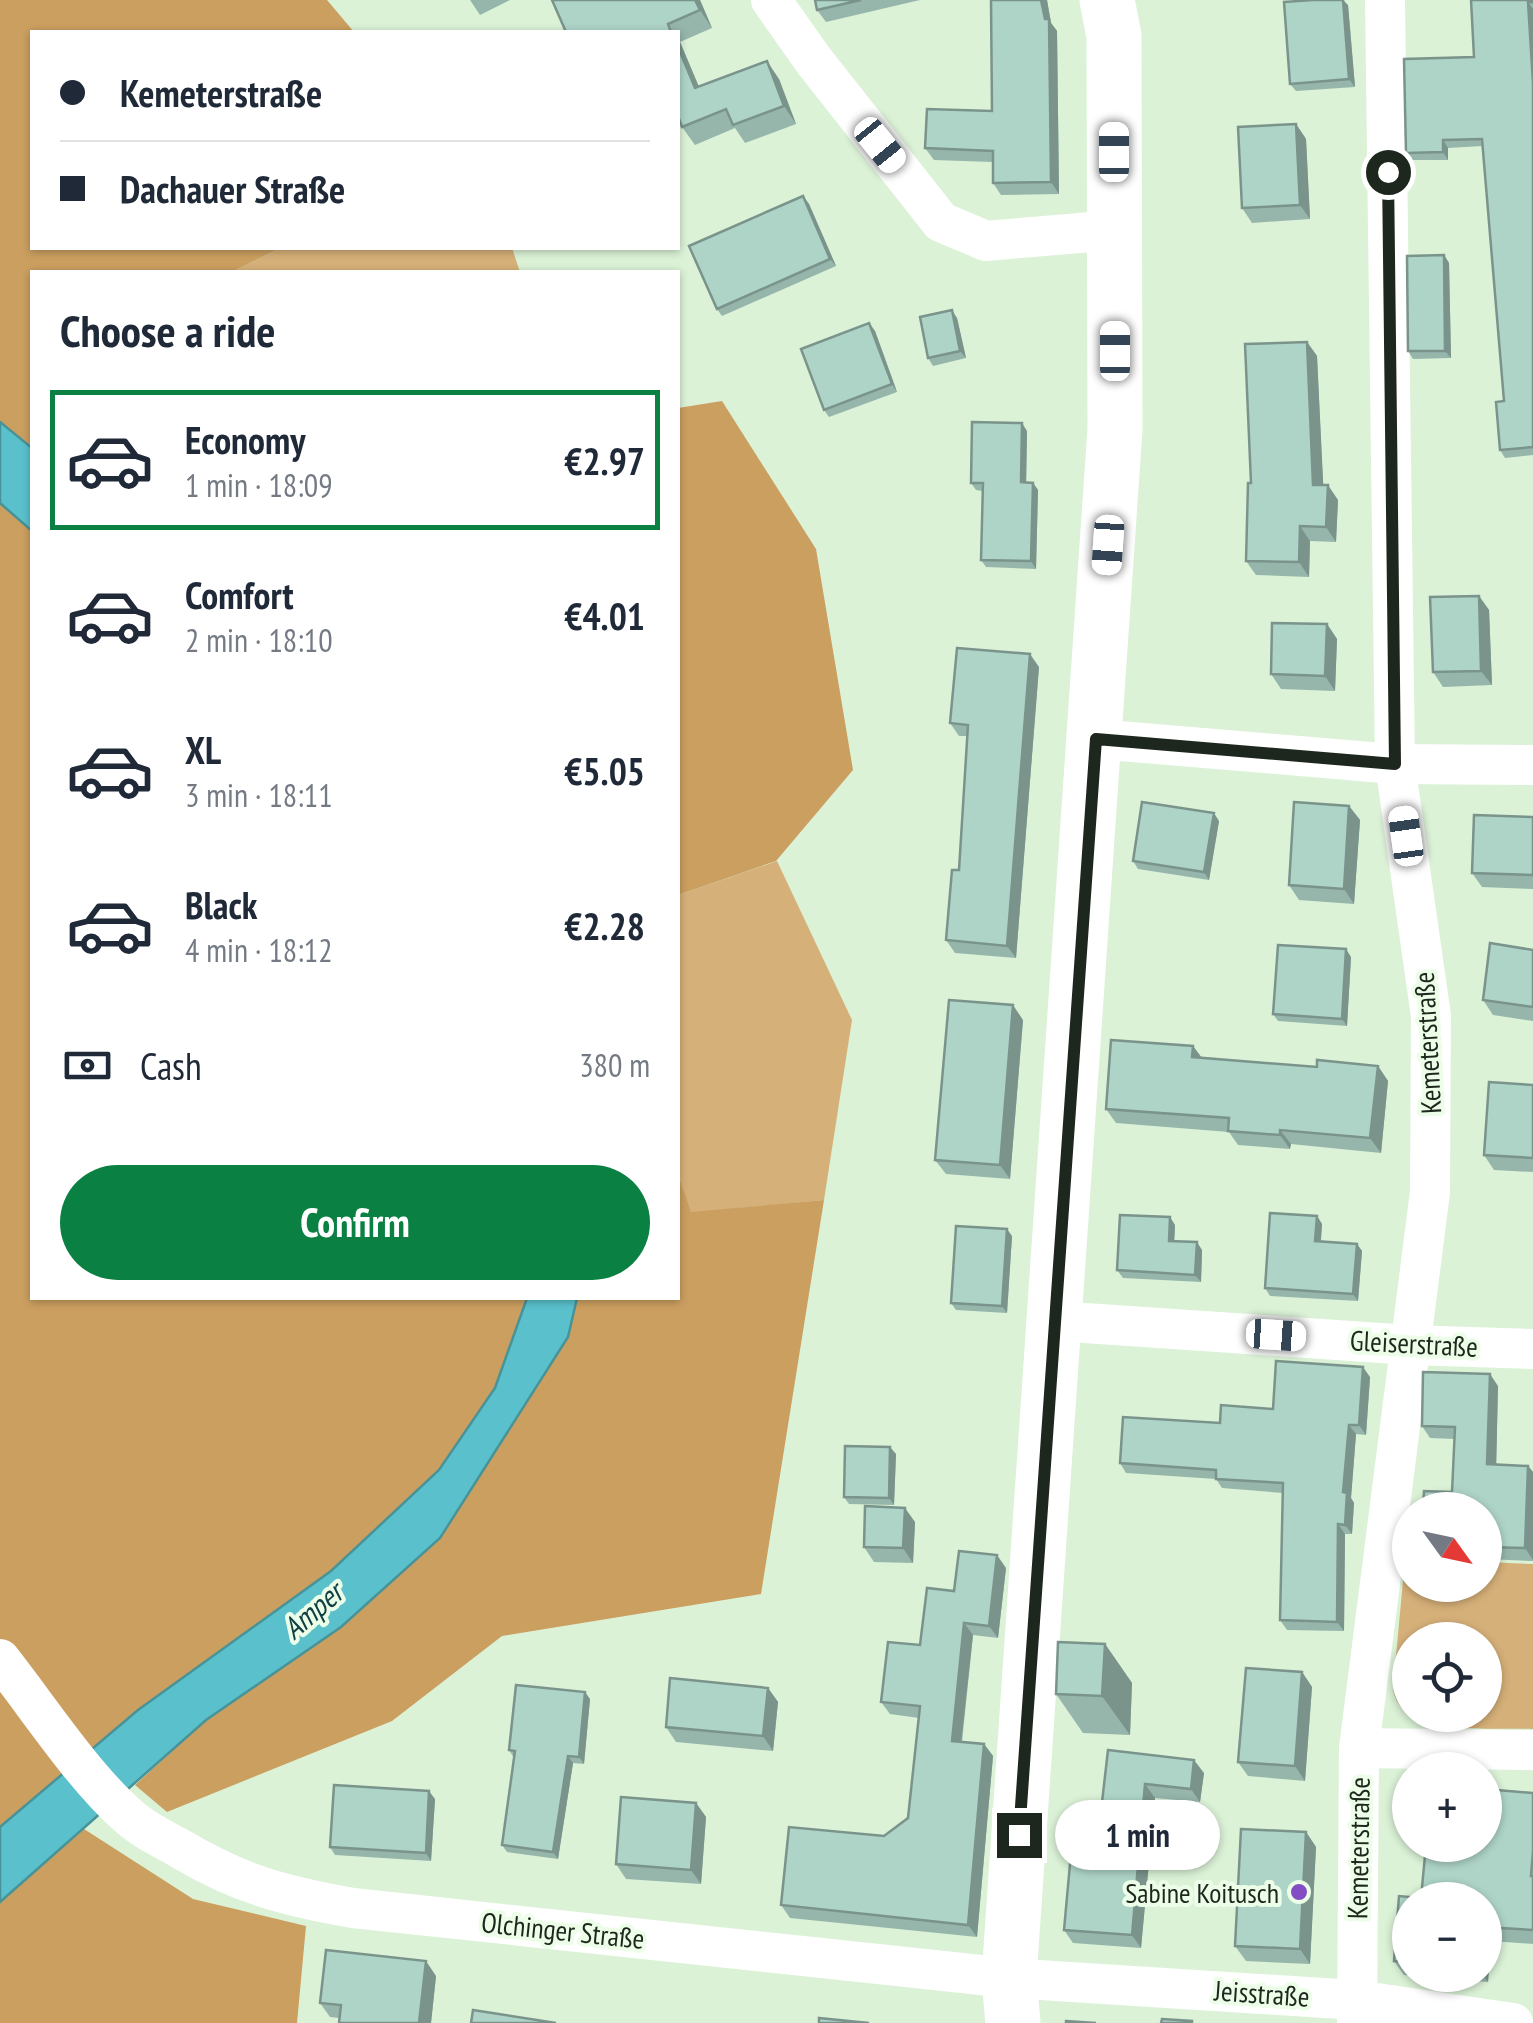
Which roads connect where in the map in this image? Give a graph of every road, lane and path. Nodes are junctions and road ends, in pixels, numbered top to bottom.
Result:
1 (770, 0) edge
2 (1108, 0) edge
3 (1386, 0) edge
4 (1115, 230) junction
5 (1096, 739) junction
6 (1395, 764) junction
7 (1533, 764) edge
8 (1056, 1320) junction
9 (1410, 1344) junction
10 (1533, 1348) edge
11 (0, 1658) edge
12 (1359, 1748) junction
13 (1533, 1750) edge
14 (1011, 2001) edge
15 (1357, 2011) edge
16 (1513, 2023) edge

1 - 4 street
2 - 4 street
3 - 6 street, Kemeterstraße
4 - 5 street
5 - 6 street
5 - 8 street
6 - 7 street
6 - 9 street, Kemeterstraße
8 - 9 street, Gleiserstraße
8 - 14 street
9 - 10 street, Gleiserstraße
9 - 12 street, Kemeterstraße
11 - 14 street, Olchinger Straße
12 - 13 street
12 - 15 street, Kemeterstraße
14 - 15 street, Jeisstraße
15 - 16 street, Jeisstraße

